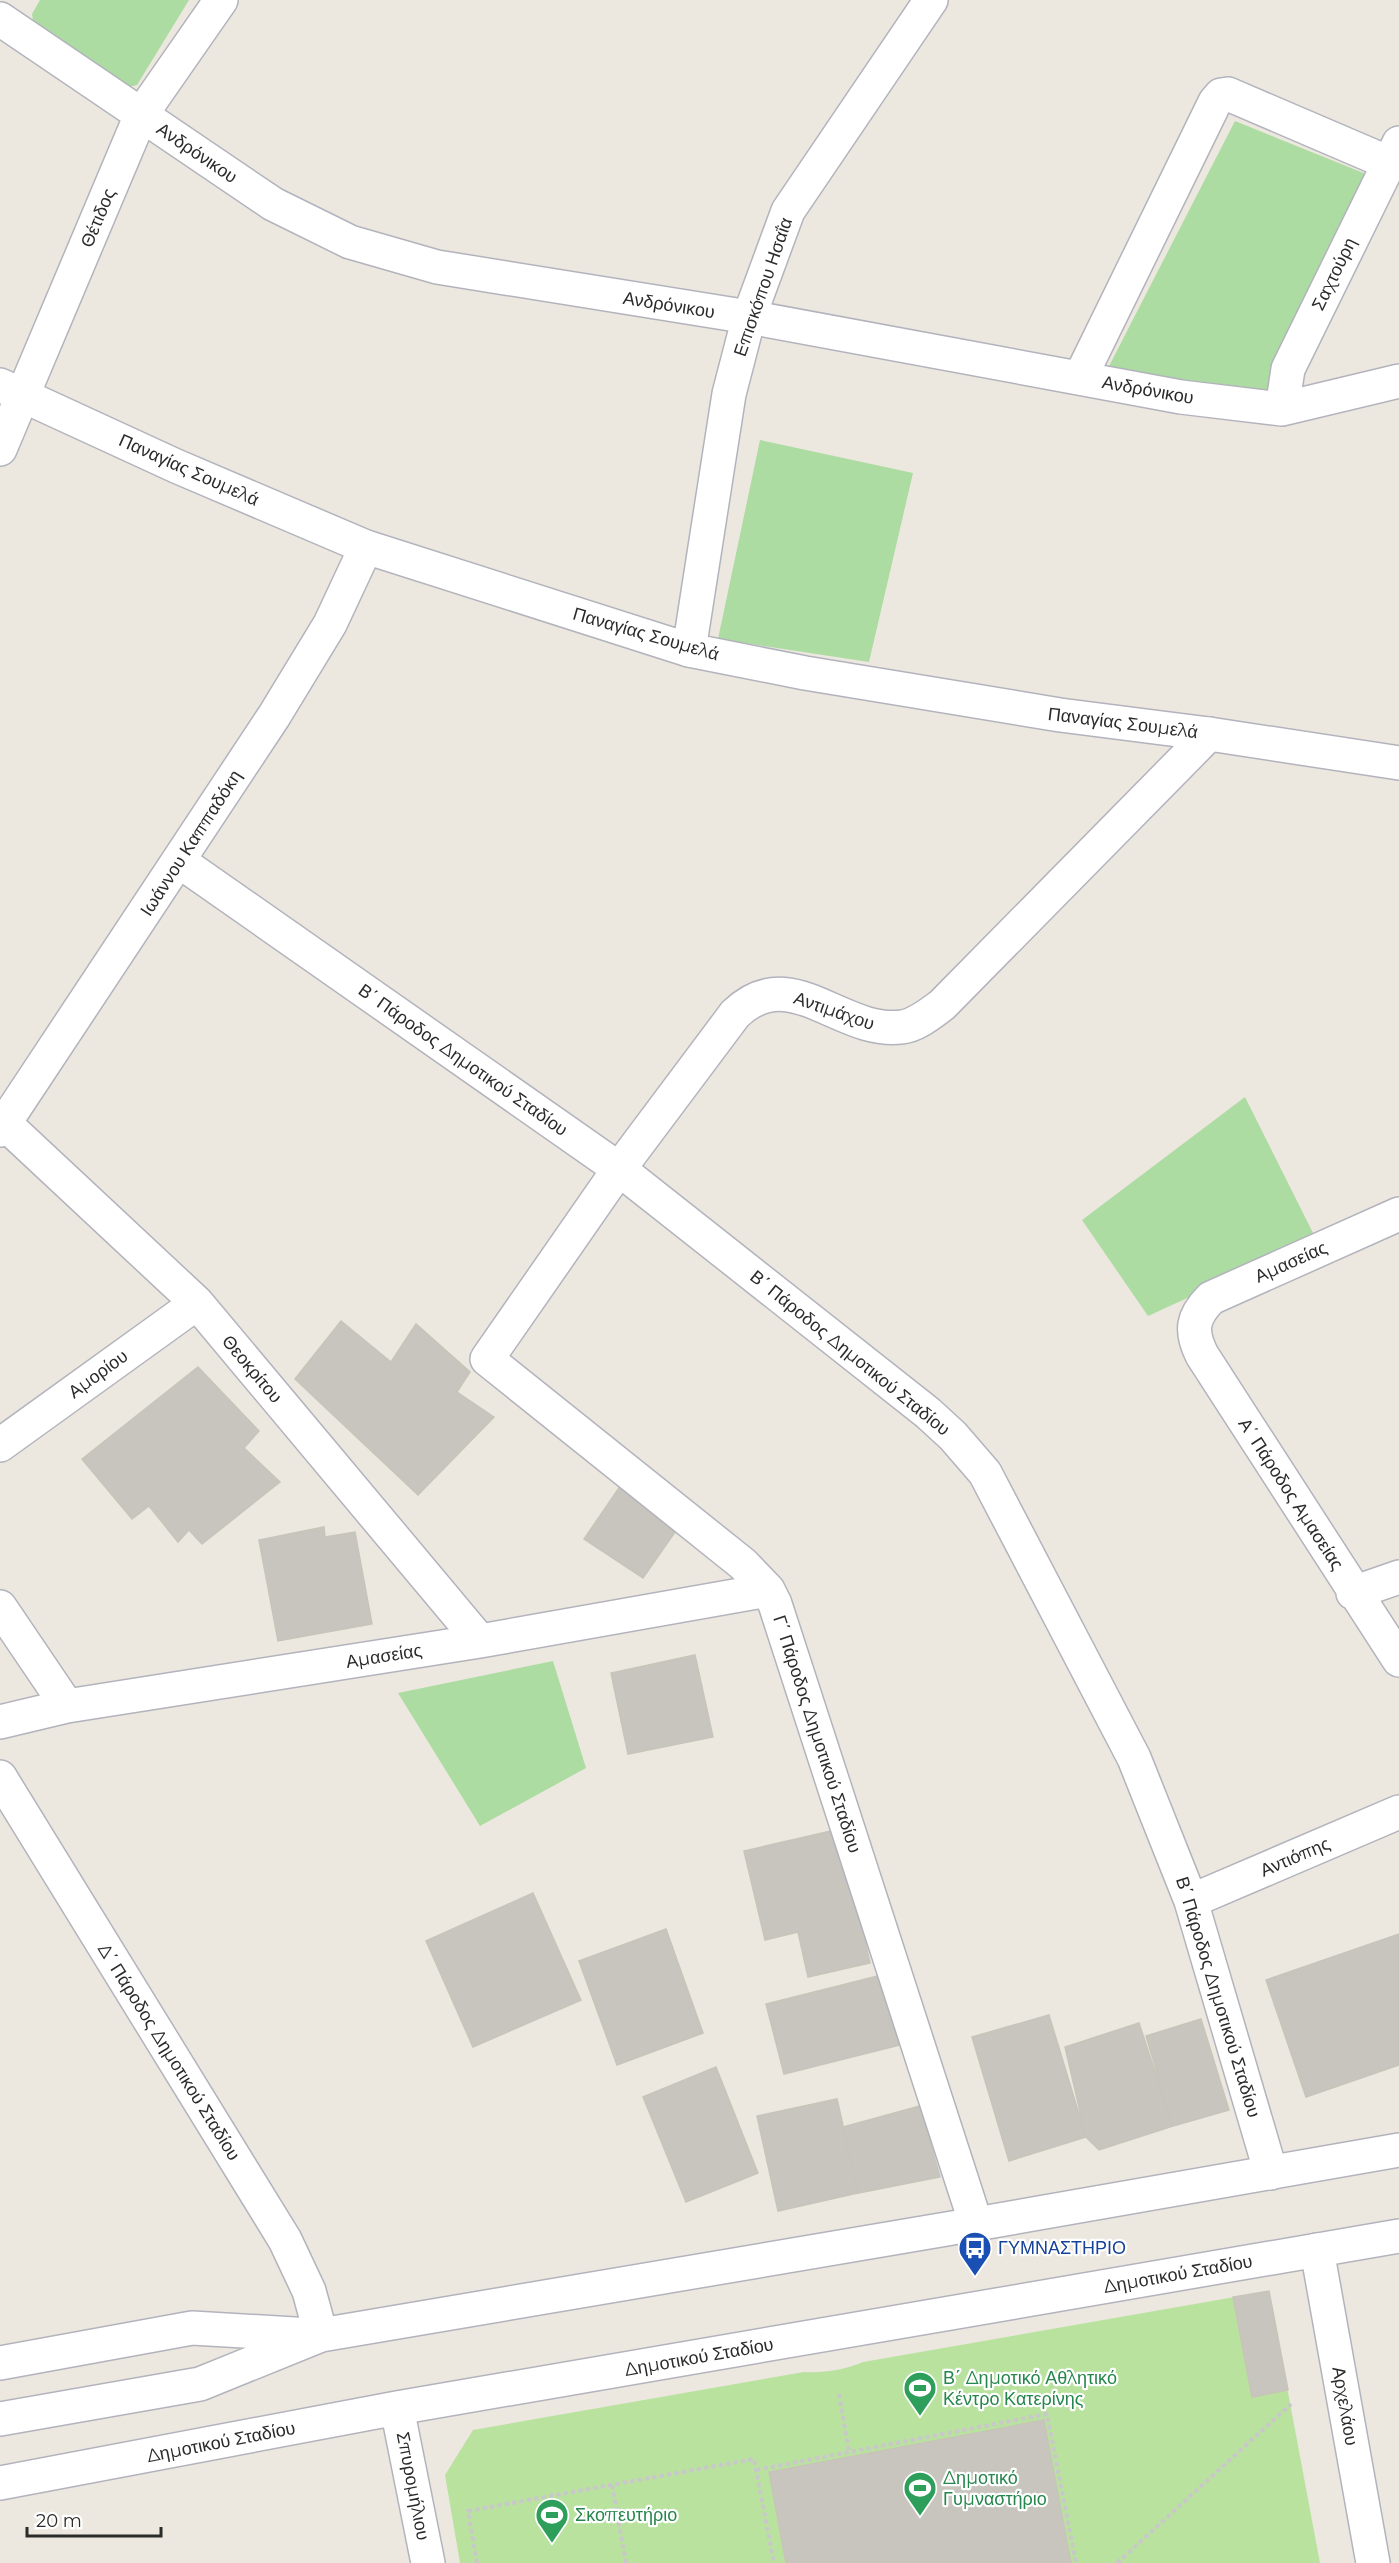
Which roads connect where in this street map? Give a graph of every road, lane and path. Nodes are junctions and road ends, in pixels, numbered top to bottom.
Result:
1 (221, 0) edge
2 (931, 0) edge
3 (9, 14) edge
4 (141, 115) junction
5 (1394, 153) edge
6 (749, 317) junction
7 (1080, 378) junction
8 (1399, 381) edge
9 (12, 391) edge
10 (1282, 409) junction
11 (0, 449) edge
12 (366, 547) junction
13 (689, 650) junction
14 (1209, 734) junction
15 (1399, 763) edge
16 (179, 861) junction
17 (2, 1124) edge
18 (619, 1169) junction
19 (1399, 1214) edge
20 (197, 1303) junction
21 (1194, 1323) joint
22 (487, 1359) joint
23 (0, 1445) edge
24 (1399, 1577) edge
25 (768, 1590) junction
26 (1353, 1593) junction
27 (0, 1607) edge
28 (480, 1641) junction
29 (1399, 1660) edge
30 (67, 1706) junction
31 (0, 1722) edge
32 (0, 1778) edge
33 (1399, 1812) edge
34 (1191, 1901) junction
35 (1399, 2150) edge
36 (1271, 2173) junction
37 (976, 2224) junction
38 (1399, 2236) edge
39 (1317, 2250) junction
40 (321, 2335) junction
41 (0, 2362) edge
42 (839, 2394) dead end
43 (1290, 2404) dead end
44 (397, 2408) junction
45 (0, 2419) edge
46 (849, 2452) junction
47 (756, 2470) junction
48 (0, 2483) edge
49 (612, 2485) junction
50 (428, 2563) edge
51 (477, 2563) edge
52 (626, 2563) edge
53 (774, 2563) edge
54 (1076, 2563) edge
55 (1118, 2563) edge
56 (1373, 2563) edge

1 - 4 street, Θέτιδος
2 - 6 street, Επισκόπου Ησαΐα
3 - 4 street, Ανδρόνικου
4 - 6 street, Ανδρόνικου
4 - 9 street, Θέτιδος
5 - 7 street
5 - 10 street, Σαχτούρη
6 - 7 street, Ανδρόνικου
6 - 13 street, Επισκόπου Ησαΐα
7 - 10 street, Ανδρόνικου
8 - 10 street, Ανδρόνικου
9 - 11 street, Θέτιδος
9 - 12 street, Παναγίας Σουμελά
12 - 13 street, Παναγίας Σουμελά
12 - 16 street, Ιωάννου Καππαδόκη
13 - 14 street, Παναγίας Σουμελά
14 - 15 street, Παναγίας Σουμελά
14 - 18 street, Αντιμάχου
16 - 17 street, Ιωάννου Καππαδόκη
16 - 18 street, Β΄ Πάροδος Δημοτικού Σταδίου
17 - 20 street, Θεοκρίτου
18 - 22 street, Αντιμάχου
18 - 34 street, Β΄ Πάροδος Δημοτικού Σταδίου
19 - 21 street, Αμασείας
20 - 23 street, Αμορίου
20 - 28 street, Θεοκρίτου
21 - 26 street, Α΄ Πάροδος Αμασείας
22 - 25 street, Γ΄ Πάροδος Δημοτικού Σταδίου
24 - 26 street
25 - 28 street, Αμασείας
25 - 37 street, Γ΄ Πάροδος Δημοτικού Σταδίου
26 - 29 street, Α΄ Πάροδος Αμασείας
27 - 30 street
28 - 30 street, Αμασείας
30 - 31 street, Αμασείας
32 - 40 street, Δ΄ Πάροδος Δημοτικού Σταδίου
33 - 34 street, Αντιόπης
34 - 36 street, Β΄ Πάροδος Δημοτικού Σταδίου
35 - 36 street
36 - 37 street
37 - 40 street
38 - 39 street, Δημοτικού Σταδίου
39 - 44 street, Δημοτικού Σταδίου
39 - 56 street, Αρχελάου
40 - 41 street
40 - 45 street
42 - 46 path
43 - 55 path
44 - 48 street, Δημοτικού Σταδίου
44 - 50 street, Σπυρομήλιου
46 - 47 path
46 - 54 path
47 - 49 path
47 - 53 path
49 - 51 path
49 - 52 path

